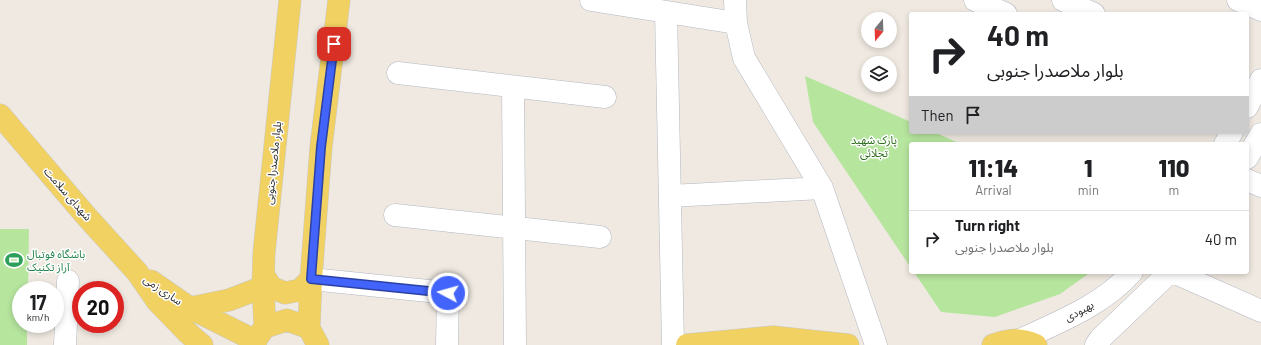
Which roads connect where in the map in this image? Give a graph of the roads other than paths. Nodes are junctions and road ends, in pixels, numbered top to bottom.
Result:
1 (290, 0) edge
2 (339, 0) edge
3 (591, 0) edge
4 (735, 0) edge
5 (975, 0) edge
6 (1062, 0) edge
7 (1238, 0) edge
8 (1261, 10) edge
9 (666, 12) junction
10 (1002, 12) edge
11 (1089, 12) edge
12 (736, 24) junction
13 (398, 73) dead end
14 (1255, 83) edge
15 (513, 86) junction
16 (605, 97) dead end
17 (1249, 101) edge
18 (0, 114) edge
19 (1249, 125) edge
20 (1261, 131) edge
21 (1261, 134) edge
22 (1249, 155) edge
23 (1249, 181) edge
24 (1261, 186) edge
25 (822, 188) junction
26 (670, 196) junction
27 (395, 215) dead end
28 (514, 228) junction
29 (600, 237) dead end
30 (137, 272) junction
31 (1130, 274) edge
32 (1168, 274) edge
33 (1178, 274) edge
34 (311, 279) junction
35 (68, 280) dead end
36 (264, 282) junction
37 (190, 308) junction
38 (1261, 311) edge
39 (313, 336) edge
40 (259, 338) edge
41 (1028, 342) edge
42 (64, 345) edge
43 (202, 345) edge
44 (447, 345) edge
45 (515, 345) edge
46 (673, 345) edge
47 (687, 345) edge
48 (848, 345) edge
49 (876, 345) edge
50 (993, 345) edge
51 (1096, 345) edge

1 - 36 main road, بلوار ملاصدرا جنوبی
2 - 34 main road
3 - 9 street
4 - 12 street
5 - 10 street
6 - 11 street
7 - 8 street
9 - 12 street
9 - 26 street
12 - 25 street
13 - 15 street
14 - 17 street
15 - 16 street
15 - 28 street
18 - 30 main road, شهدای سلامت
19 - 20 street
21 - 22 street
23 - 24 street
25 - 26 street
25 - 49 street
26 - 46 street
27 - 28 street
28 - 29 street
28 - 45 street
30 - 37 main road, ساری زمی
30 - 43 main road, ساری زمی
31 - 41 street, بهبودی
32 - 51 street
33 - 38 street
34 - 36 main road
34 - 39 main road
34 - 44 street
35 - 42 street
36 - 37 main road
36 - 40 main road, بلوار ملاصدرا جنوبی
37 - 40 main road, ساری زمی
39 - 40 main road
41 - 50 main road
47 - 48 main road

